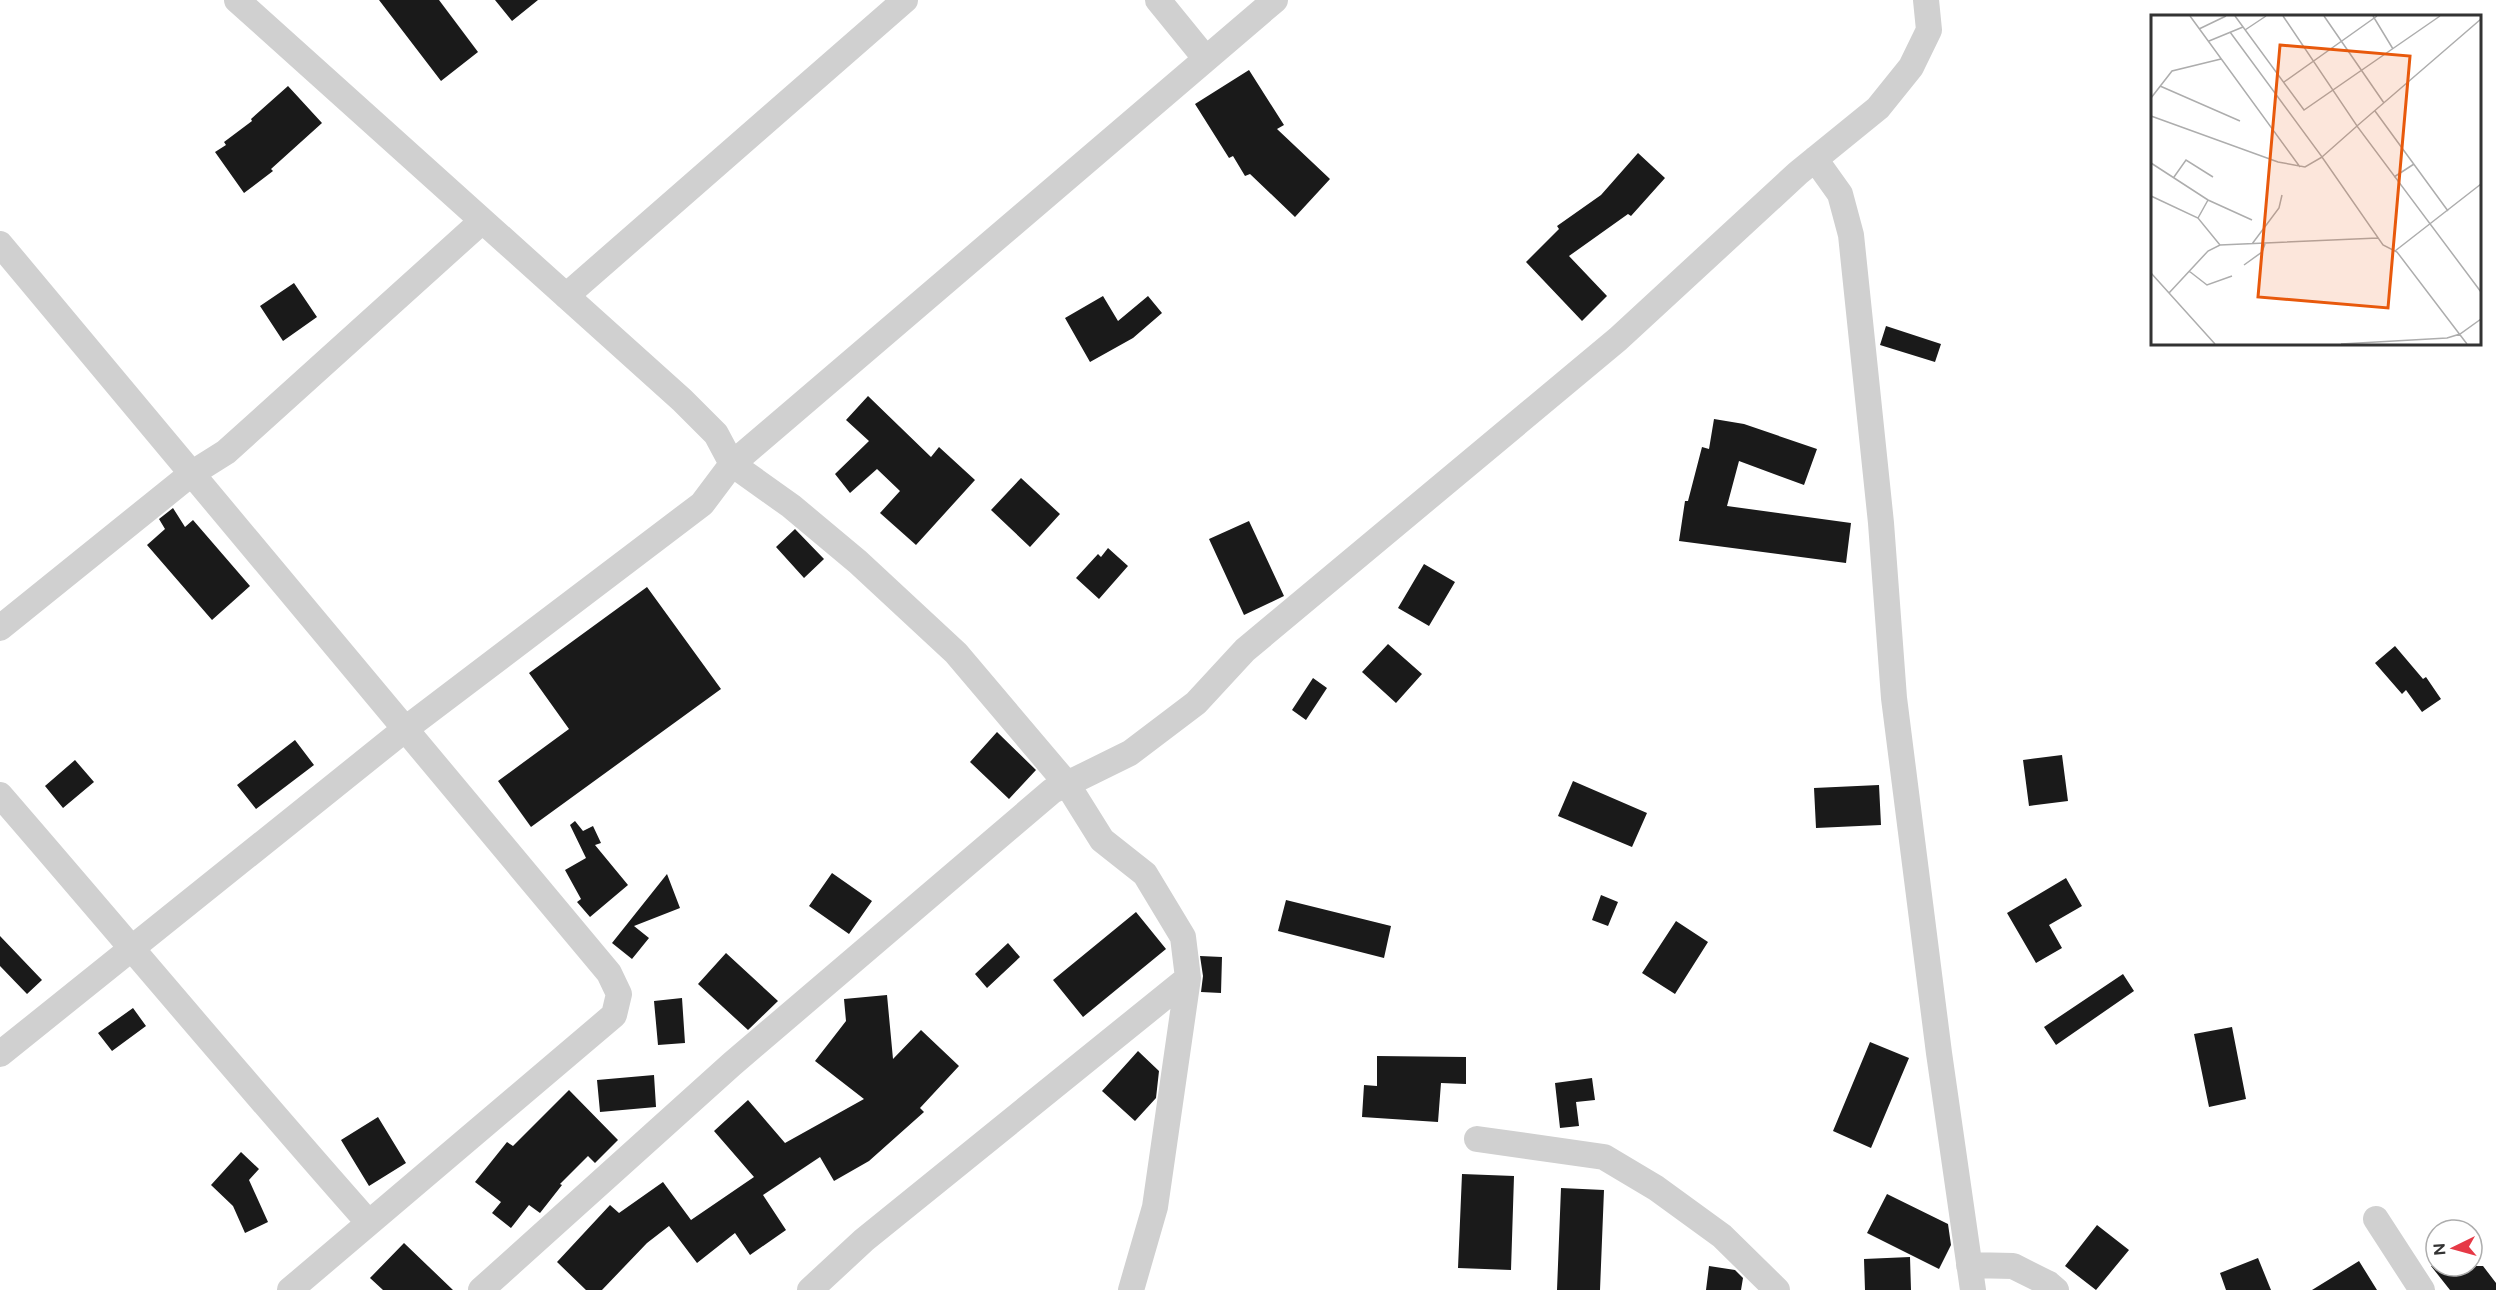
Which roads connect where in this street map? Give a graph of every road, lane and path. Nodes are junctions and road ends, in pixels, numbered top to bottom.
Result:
1 (237, 0) edge
2 (905, 0) edge
3 (1158, 0) edge
4 (1275, 0) edge
5 (1926, 0) edge
6 (1206, 59) junction
7 (1815, 159) junction
8 (482, 221) junction
9 (0, 244) edge
10 (566, 296) junction
11 (732, 464) junction
12 (191, 474) junction
13 (0, 628) edge
14 (404, 730) junction
15 (1067, 784) junction
16 (0, 795) edge
17 (133, 948) junction
18 (1188, 978) junction
19 (0, 1054) edge
20 (1477, 1139) dead end
21 (2376, 1218) dead end
22 (368, 1222) junction
23 (1970, 1265) junction
24 (290, 1290) edge
25 (482, 1290) edge
26 (810, 1290) edge
27 (1131, 1290) edge
28 (1777, 1290) edge
29 (1973, 1290) edge
30 (2056, 1290) edge
31 (2422, 1290) edge

1 - 8 street
2 - 10 street
3 - 6 street
4 - 6 street
5 - 7 street
6 - 11 street
7 - 15 street
7 - 23 street
8 - 10 street
8 - 12 street
9 - 12 street
10 - 11 street
11 - 14 street
11 - 15 street
12 - 13 street
12 - 14 street
14 - 17 street
14 - 22 street
15 - 18 street
15 - 25 street
16 - 17 street
17 - 19 street
17 - 22 street
18 - 26 street
18 - 27 street
20 - 28 street
21 - 31 street
22 - 24 street
23 - 29 street
23 - 30 street

